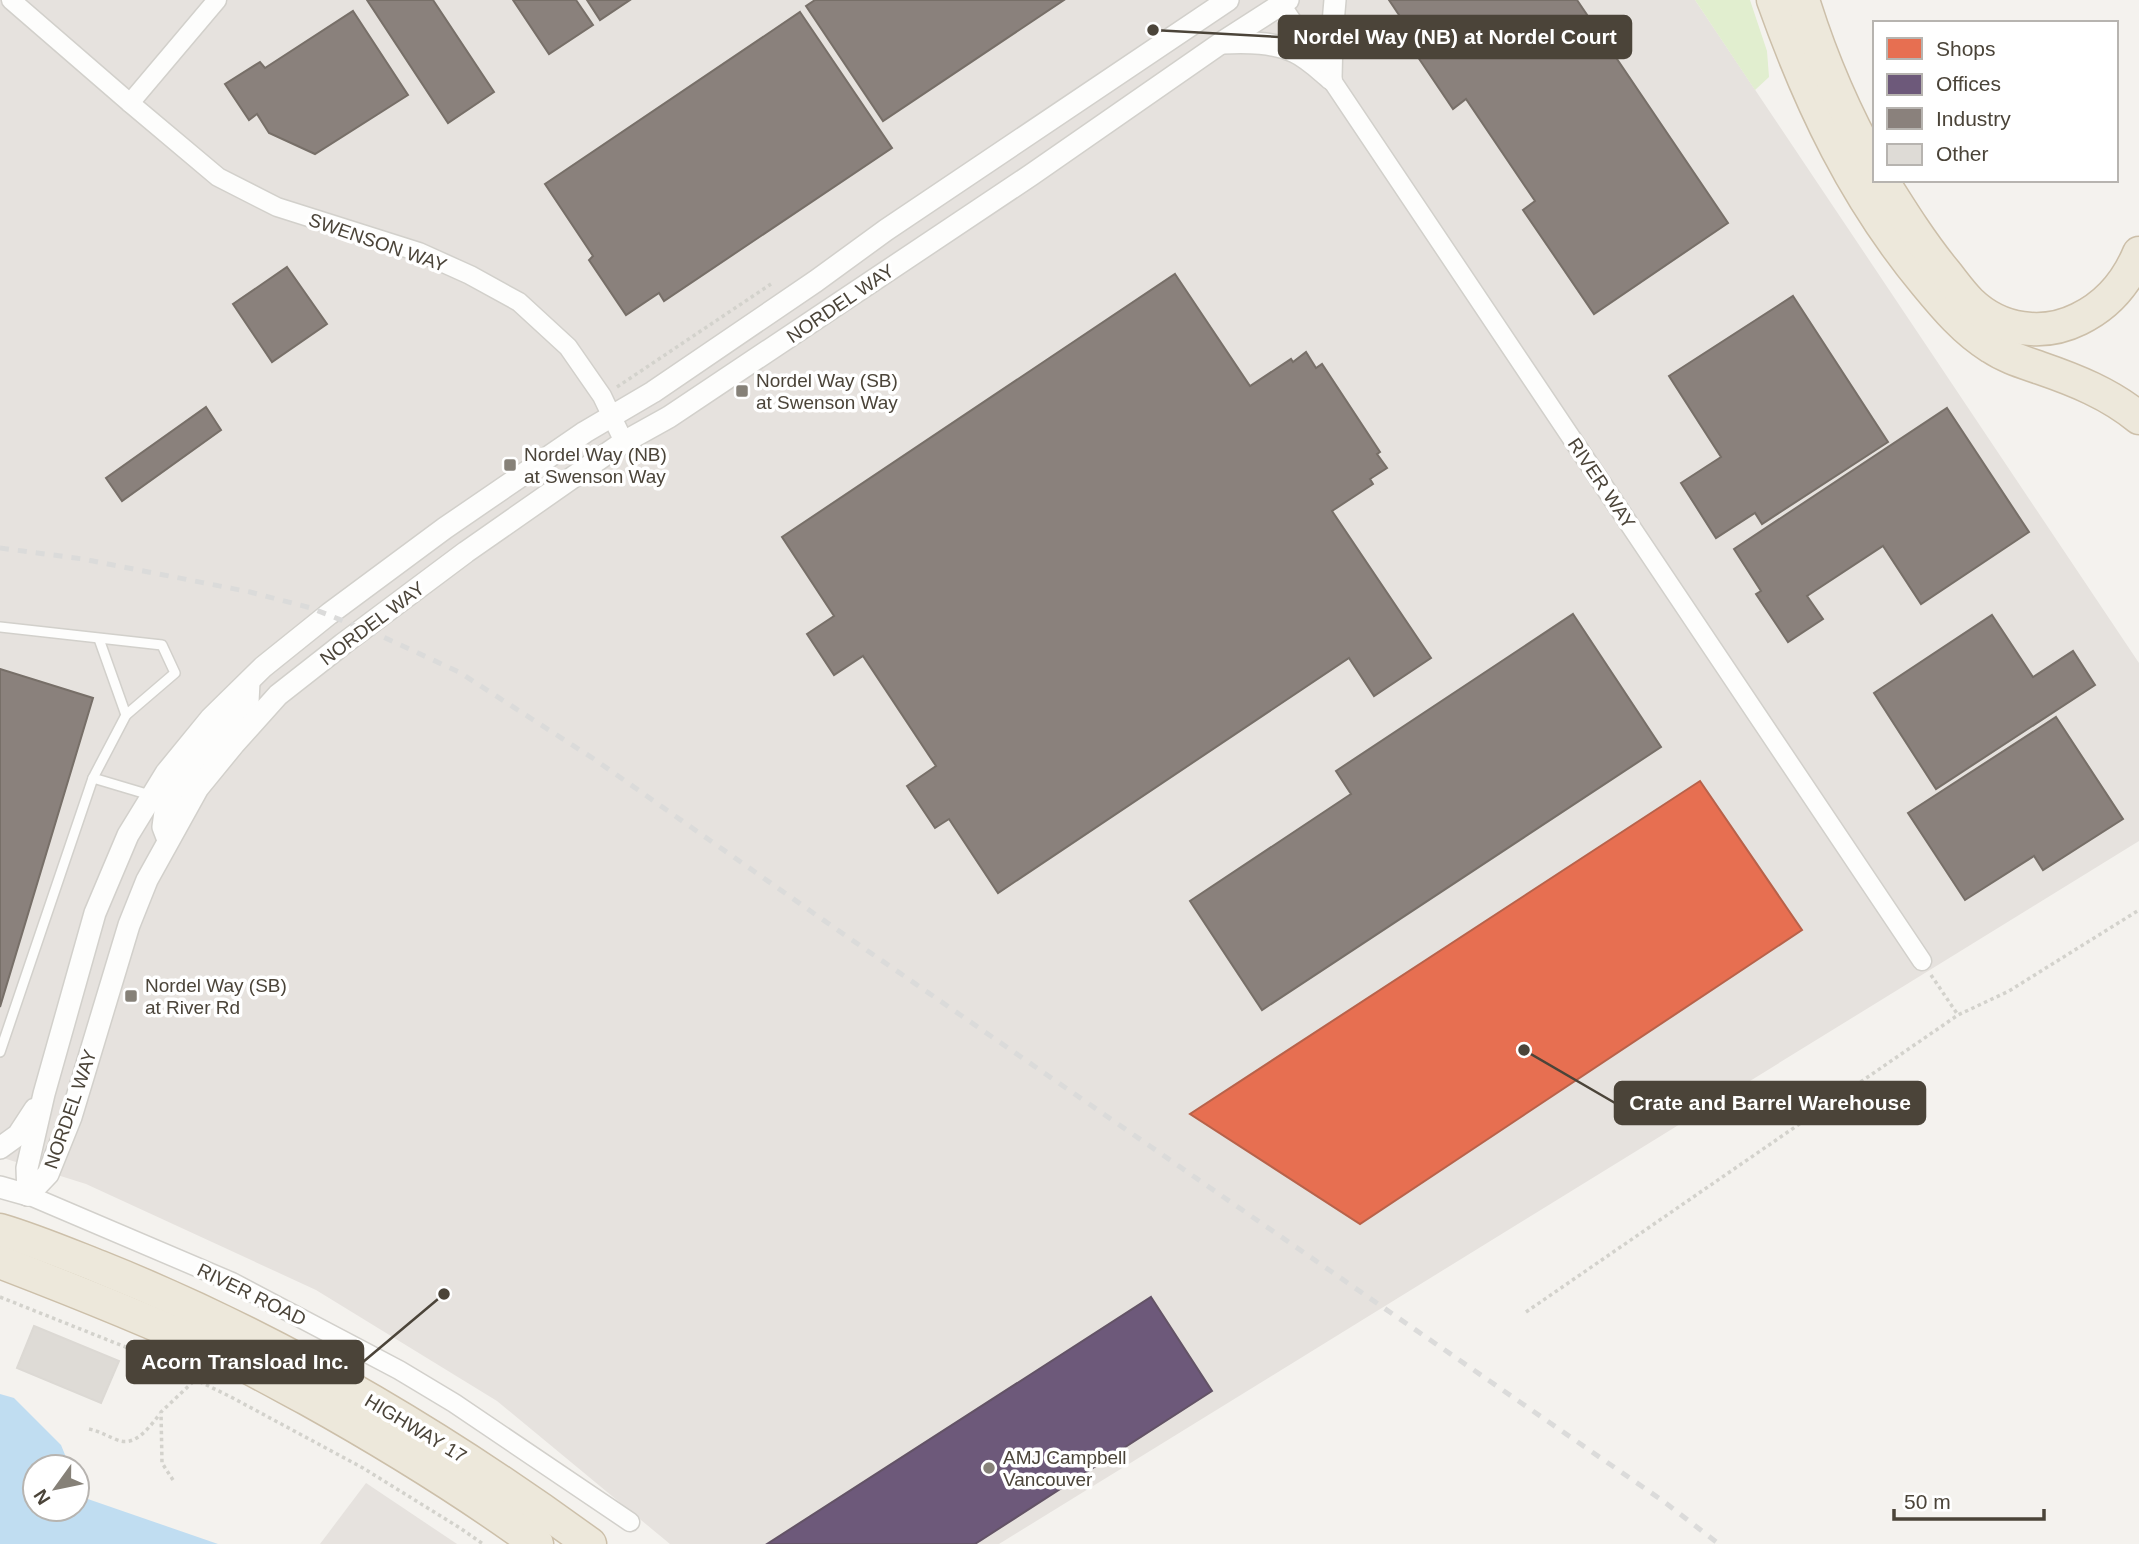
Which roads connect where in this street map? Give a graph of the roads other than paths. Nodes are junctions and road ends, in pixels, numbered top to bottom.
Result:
1 (10, 0) edge
2 (217, 0) edge
3 (1228, 0) edge
4 (1335, 0) edge
5 (1773, 0) edge
6 (1803, 0) edge
7 (1282, 1) edge
8 (1221, 43) junction
9 (1331, 79) junction
10 (130, 103) junction
11 (1873, 163) edge
12 (1883, 182) edge
13 (2139, 253) edge
14 (611, 416) junction
15 (2139, 418) edge
16 (624, 442) junction
17 (0, 627) edge
18 (99, 639) junction
19 (250, 680) junction
20 (126, 715) junction
21 (93, 778) junction
22 (152, 796) junction
23 (168, 840) junction
24 (1922, 961) road end
25 (0, 1052) edge
26 (44, 1094) junction
27 (0, 1148) edge
28 (0, 1187) edge
29 (28, 1195) junction
30 (0, 1230) edge
31 (0, 1262) edge
32 (630, 1522) dead end
33 (537, 1544) edge
34 (590, 1544) edge

1 - 10 street, SWENSON WAY
2 - 10 street
3 - 14 street, NORDEL WAY
4 - 9 street
5 - 15 highway
6 - 11 highway
7 - 8 street, NORDEL WAY
7 - 9 street, RIVER WAY
8 - 9 street
8 - 16 street, NORDEL WAY
9 - 24 street, RIVER WAY
10 - 14 street, SWENSON WAY
12 - 13 highway
14 - 16 street, SWENSON WAY
14 - 19 street, NORDEL WAY
16 - 23 street, NORDEL WAY
17 - 18 lane
18 - 20 lane
18 - 20 lane
19 - 22 street, NORDEL WAY
19 - 23 street
20 - 21 lane
21 - 22 lane
21 - 25 lane
22 - 26 street, NORDEL WAY
23 - 29 street, NORDEL WAY
26 - 27 street
26 - 29 street, NORDEL WAY
28 - 29 street, RIVER ROAD
29 - 32 street, RIVER ROAD
30 - 34 highway, HIGHWAY 17
31 - 33 highway, HIGHWAY 17

